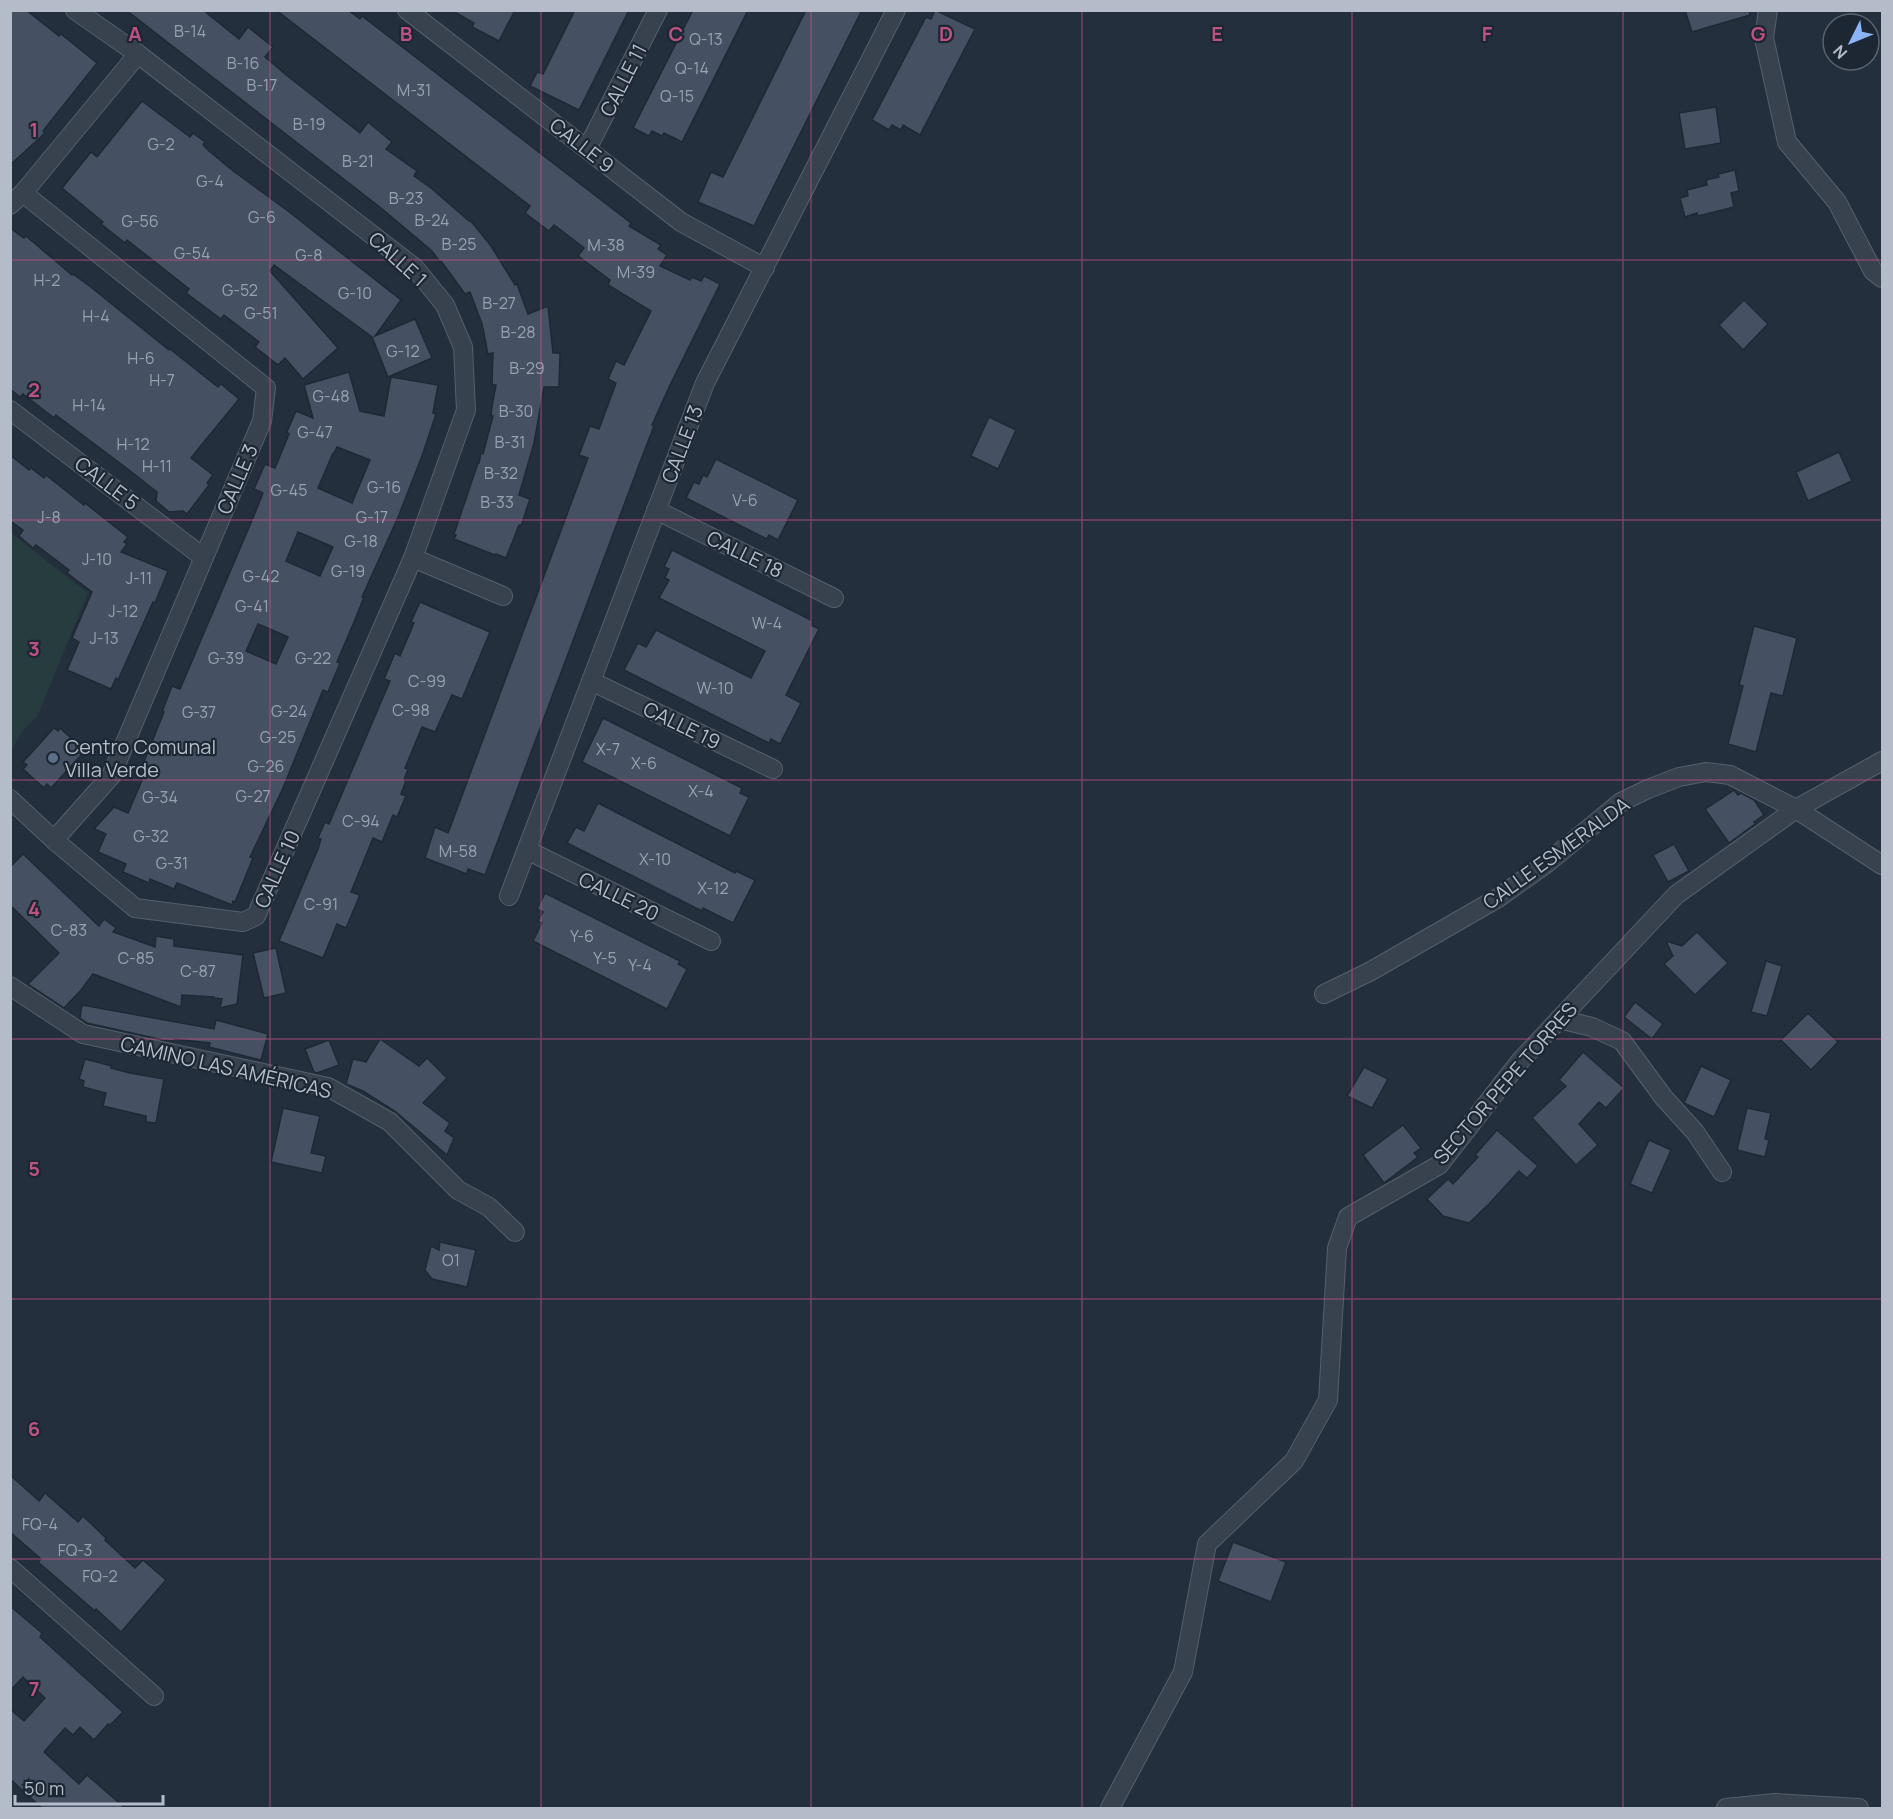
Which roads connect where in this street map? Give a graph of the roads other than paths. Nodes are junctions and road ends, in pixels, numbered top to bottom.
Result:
1 (75, 10) edge
2 (658, 10) edge
3 (896, 10) edge
4 (1768, 10) edge
5 (418, 14) edge
6 (138, 54) junction
7 (587, 149) junction
8 (17, 199) edge
9 (765, 268) junction
10 (1882, 278) edge
11 (10, 410) edge
12 (656, 510) junction
13 (203, 557) junction
14 (413, 558) junction
15 (503, 596) dead end
16 (834, 598) dead end
17 (591, 681) junction
18 (1882, 761) edge
19 (774, 769) dead end
20 (10, 800) edge
21 (1796, 809) junction
22 (54, 840) junction
23 (526, 850) junction
24 (1882, 865) edge
25 (509, 896) dead end
26 (711, 941) dead end
27 (10, 986) edge
28 (1324, 994) dead end
29 (1559, 1019) junction
30 (1722, 1172) dead end
31 (515, 1232) dead end
32 (11, 1570) edge
33 (154, 1696) dead end
34 (1110, 1809) edge
35 (1726, 1809) edge
36 (1859, 1809) edge

1 - 6 street, CALLE 1
2 - 7 street, CALLE 11
3 - 9 street, CALLE 13
4 - 10 street
5 - 7 street, CALLE 9
6 - 8 street
6 - 14 street, CALLE 1
7 - 9 street, CALLE 9
8 - 13 street, CALLE 3
9 - 12 street, CALLE 13
11 - 13 street, CALLE 5
12 - 16 street, CALLE 18
12 - 17 street, CALLE 13
13 - 22 street, CALLE 3
14 - 15 street
14 - 22 street, CALLE 10
17 - 19 street, CALLE 19
17 - 23 street, CALLE 13
18 - 21 street, SECTOR PEPE TORRES
20 - 22 street, CALLE 10
21 - 24 street, CALLE ESMERALDA
21 - 28 street, CALLE ESMERALDA
21 - 29 street, SECTOR PEPE TORRES
23 - 25 street, CALLE 13
23 - 26 street, CALLE 20
27 - 31 street, CAMINO LAS AMÉRICAS
29 - 30 street
29 - 34 street, SECTOR PEPE TORRES
32 - 33 street
35 - 36 street

